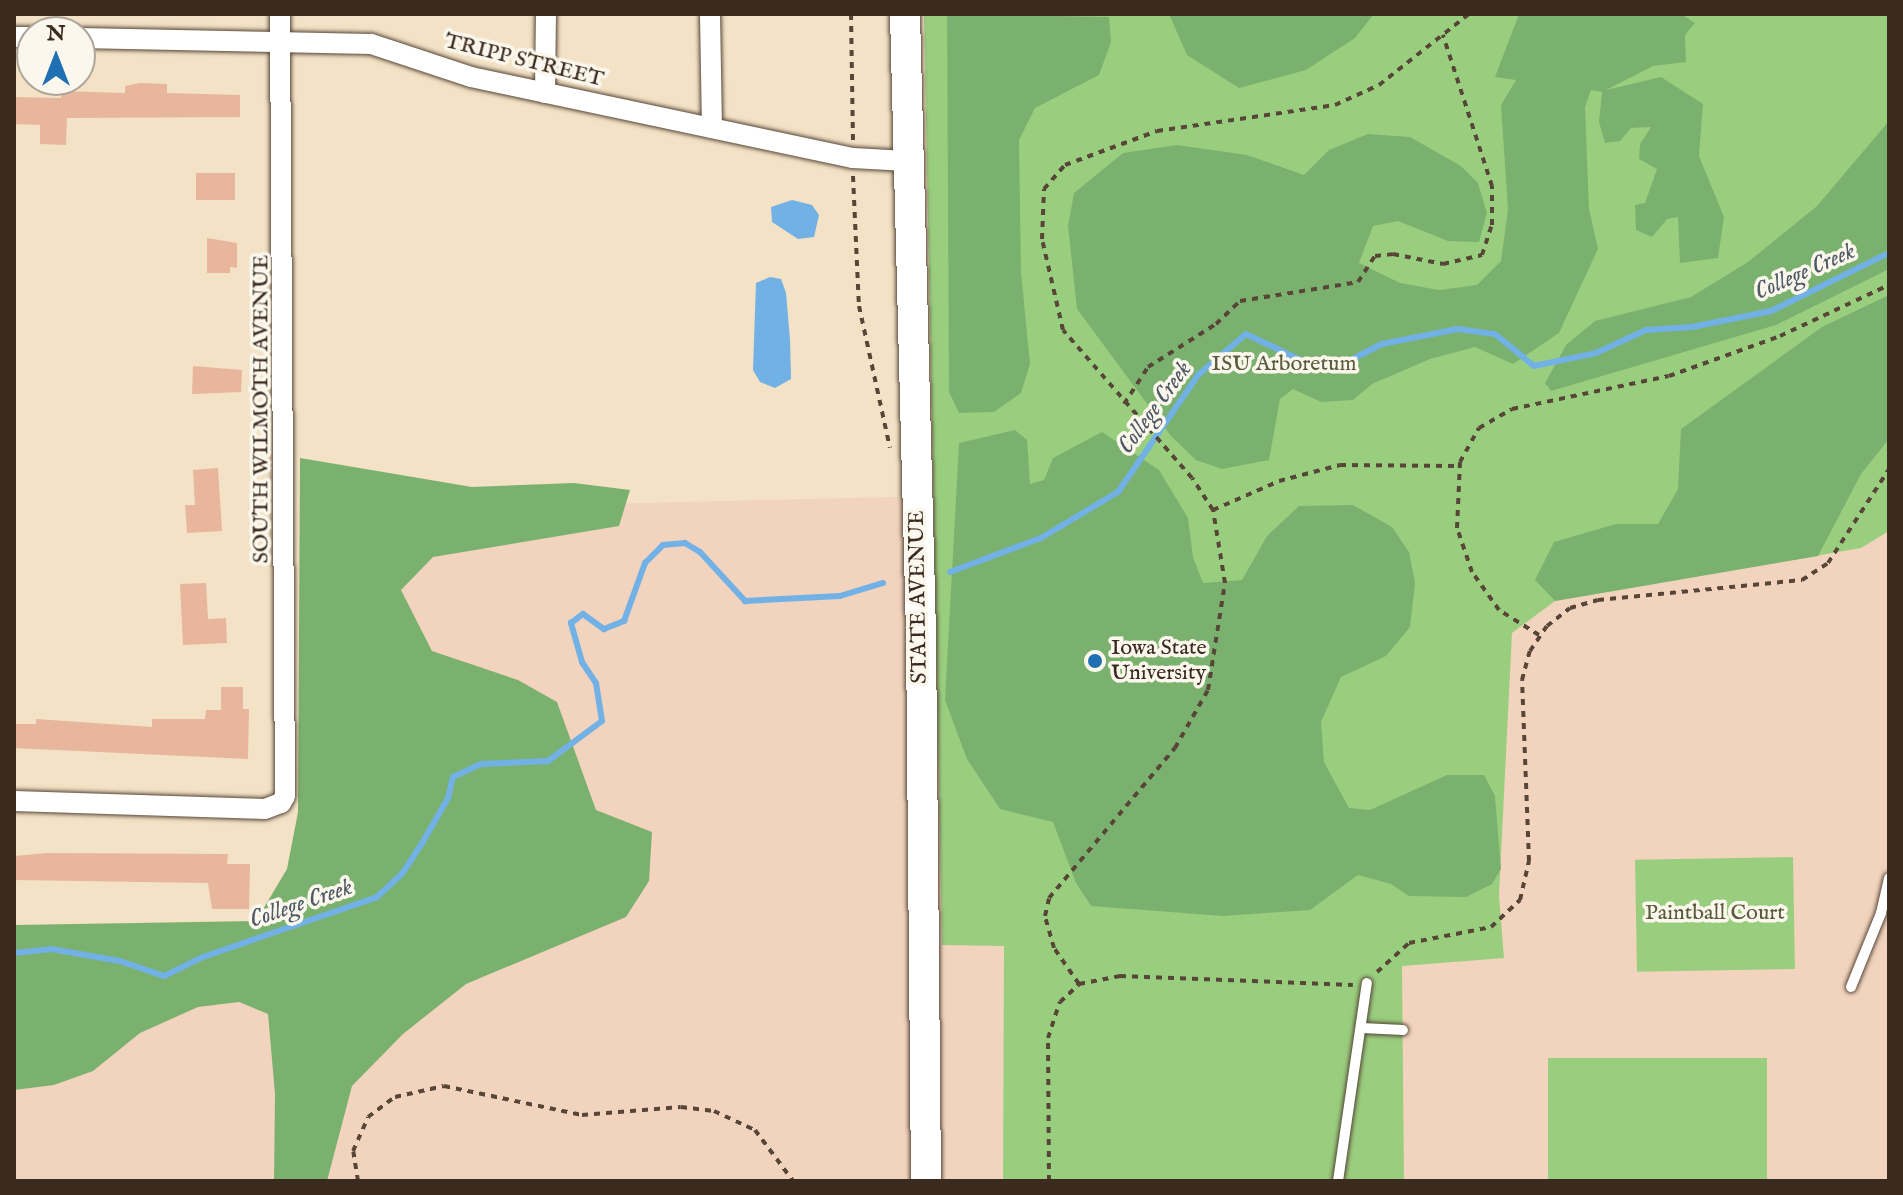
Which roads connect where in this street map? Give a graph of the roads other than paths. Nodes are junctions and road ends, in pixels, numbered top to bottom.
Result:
1 (280, 14) edge
2 (546, 14) edge
3 (710, 14) edge
4 (905, 14) edge
5 (96, 38) edge
6 (280, 40) junction
7 (545, 93) junction
8 (712, 128) junction
9 (907, 161) junction
10 (14, 801) edge
11 (1889, 878) edge
12 (1367, 983) road end
13 (1851, 987) dead end
14 (1362, 1028) junction
15 (1403, 1030) dead end
16 (926, 1181) edge
17 (1338, 1181) edge

1 - 6 street, SOUTH WILMOTH AVENUE
2 - 7 street
3 - 8 street
4 - 9 street, STATE AVENUE
5 - 6 street, TRIPP STREET
6 - 7 street, TRIPP STREET
6 - 10 street, SOUTH WILMOTH AVENUE
7 - 8 street, TRIPP STREET
8 - 9 street, TRIPP STREET
9 - 16 street, STATE AVENUE
11 - 13 lane
12 - 14 lane
14 - 15 lane
14 - 17 lane

